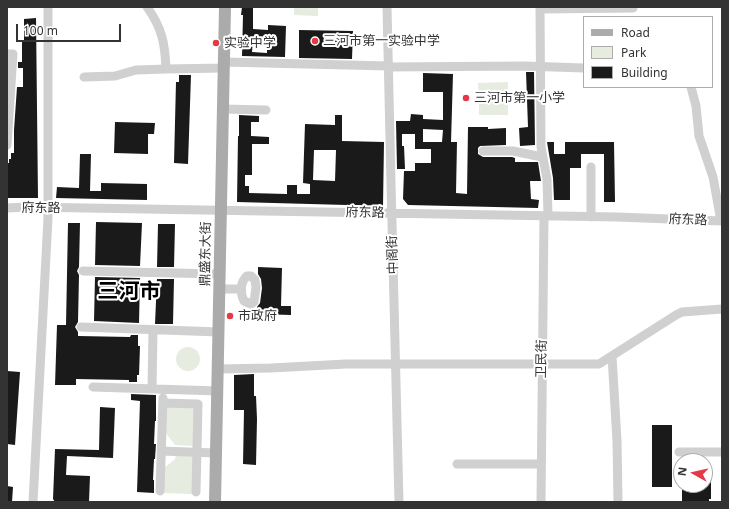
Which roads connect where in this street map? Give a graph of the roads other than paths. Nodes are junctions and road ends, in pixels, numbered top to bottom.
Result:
1 (48, 7) edge
2 (146, 7) edge
3 (225, 7) edge
4 (387, 7) edge
5 (540, 8) edge
6 (593, 8) edge
7 (633, 8) edge
8 (7, 54) edge
9 (224, 65) junction
10 (389, 67) junction
11 (540, 67) junction
12 (166, 68) junction
13 (583, 68) edge
14 (84, 77) dead end
15 (691, 88) edge
16 (223, 109) junction
17 (266, 110) dead end
18 (7, 145) edge
19 (483, 151) dead end
20 (542, 157) junction
21 (591, 167) dead end
22 (7, 208) edge
23 (48, 208) junction
24 (221, 210) junction
25 (391, 213) junction
26 (546, 216) junction
27 (591, 217) junction
28 (722, 221) edge
29 (83, 271) dead end
30 (220, 274) junction
31 (220, 289) junction
32 (241, 289) dead end
33 (722, 309) edge
34 (81, 328) dead end
35 (153, 330) junction
36 (219, 332) junction
37 (612, 356) junction
38 (396, 364) junction
39 (542, 365) junction
40 (218, 369) junction
41 (93, 387) dead end
42 (152, 389) junction
43 (163, 390) junction
44 (218, 391) junction
45 (163, 403) junction
46 (161, 451) junction
47 (197, 452) junction
48 (679, 452) dead end
49 (722, 452) edge
50 (216, 453) junction
51 (457, 464) dead end
52 (542, 464) junction
53 (160, 491) dead end
54 (196, 492) dead end
55 (33, 502) edge
56 (215, 502) edge
57 (399, 502) edge
58 (541, 502) edge
59 (618, 502) edge

1 - 23 street
2 - 12 street
3 - 9 main road, 鼎盛东大街
4 - 10 street, 中阁街
5 - 6 street
5 - 11 street, 卫民街
6 - 7 street
8 - 18 street
9 - 10 street
9 - 12 street
9 - 16 main road, 鼎盛东大街
10 - 11 street
10 - 25 street, 中阁街
11 - 13 street
11 - 20 street, 卫民街
12 - 14 street
15 - 28 street
16 - 17 street
16 - 24 main road, 鼎盛东大街
19 - 20 street
20 - 26 street, 卫民街
21 - 27 street
22 - 23 street, 府东路
23 - 24 street, 府东路
23 - 55 street
24 - 25 street, 府东路
24 - 30 main road, 鼎盛东大街
25 - 26 street, 府东路
25 - 38 street, 中阁街
26 - 27 street, 府东路
26 - 39 street, 卫民街
27 - 28 street, 府东路
29 - 30 street
30 - 31 main road, 鼎盛东大街
31 - 32 street
31 - 36 main road, 鼎盛东大街
33 - 37 street
34 - 35 street
35 - 36 street
35 - 42 street
36 - 40 main road, 鼎盛东大街
37 - 39 street
37 - 59 street
38 - 39 street
38 - 40 street
38 - 57 street, 中阁街
39 - 52 street, 卫民街
40 - 44 main road, 鼎盛东大街
41 - 42 street
42 - 43 street
43 - 44 street
43 - 45 street
44 - 50 main road, 鼎盛东大街
45 - 46 street
45 - 47 street
46 - 47 street
46 - 53 street
47 - 50 street
47 - 54 street
48 - 49 street
50 - 56 main road, 鼎盛东大街
51 - 52 street
52 - 58 street, 卫民街

